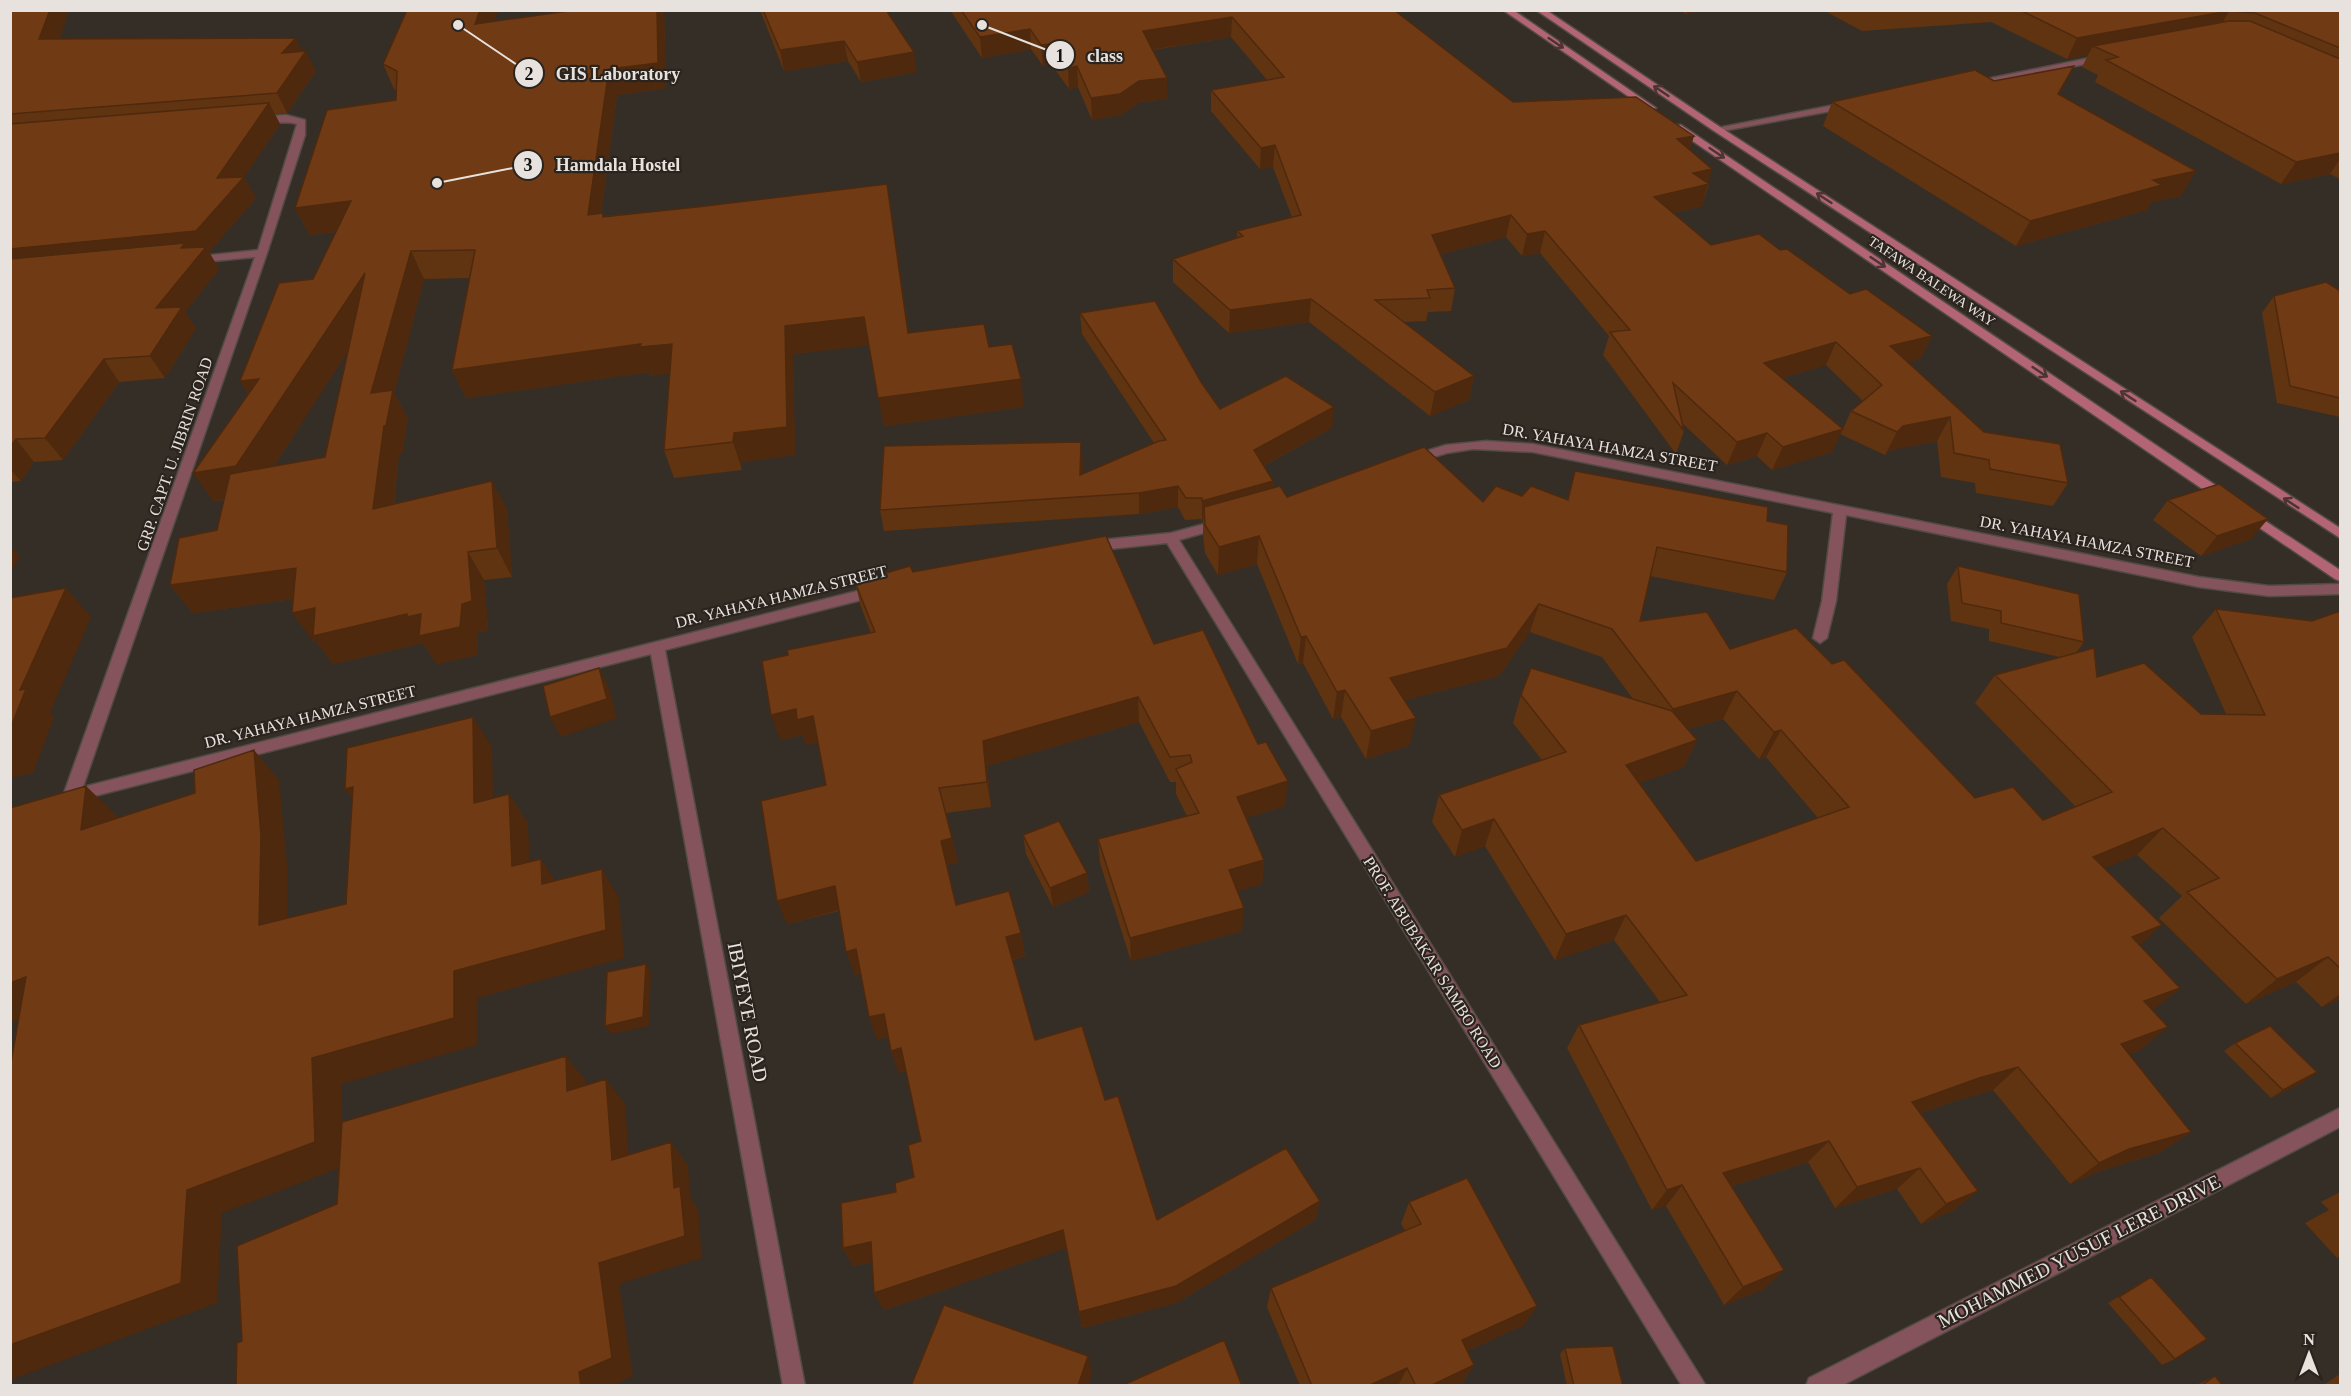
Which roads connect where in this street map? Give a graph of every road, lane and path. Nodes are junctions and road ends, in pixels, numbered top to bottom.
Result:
1 (1507, 10) edge
2 (1540, 10) edge
3 (2113, 57) edge
4 (1961, 84) edge
5 (1857, 104) edge
6 (251, 121) edge
7 (1717, 129) junction
8 (262, 253) junction
9 (182, 261) edge
10 (1395, 466) edge
11 (1840, 509) junction
12 (1240, 518) edge
13 (2340, 534) edge
14 (1171, 538) junction
15 (1074, 549) edge
16 (2340, 576) edge
17 (888, 588) edge
18 (2340, 589) edge
19 (1820, 638) dead end
20 (657, 646) junction
21 (67, 797) joint
22 (2340, 1117) edge
23 (794, 1386) edge
24 (1695, 1386) edge
25 (1817, 1386) edge

1 -> 16 main road, TAFAWA BALEWA WAY
7 -> 2 main road, TAFAWA BALEWA WAY
3 - 4 street
5 - 7 street
6 - 8 street, GRP. CAPT. U. JIBRIN ROAD
13 -> 7 main road, TAFAWA BALEWA WAY
8 - 9 street
8 - 21 street, GRP. CAPT. U. JIBRIN ROAD
10 - 11 street, DR. YAHAYA HAMZA STREET
11 - 18 street, DR. YAHAYA HAMZA STREET
11 - 19 street
12 - 14 street
14 - 15 street
14 - 24 street, PROF. ABUBAKAR SAMBO ROAD
17 - 20 street, DR. YAHAYA HAMZA STREET
20 - 21 street, DR. YAHAYA HAMZA STREET
20 - 23 street, IBIYEYE ROAD
22 - 25 street, MOHAMMED YUSUF LERE DRIVE

